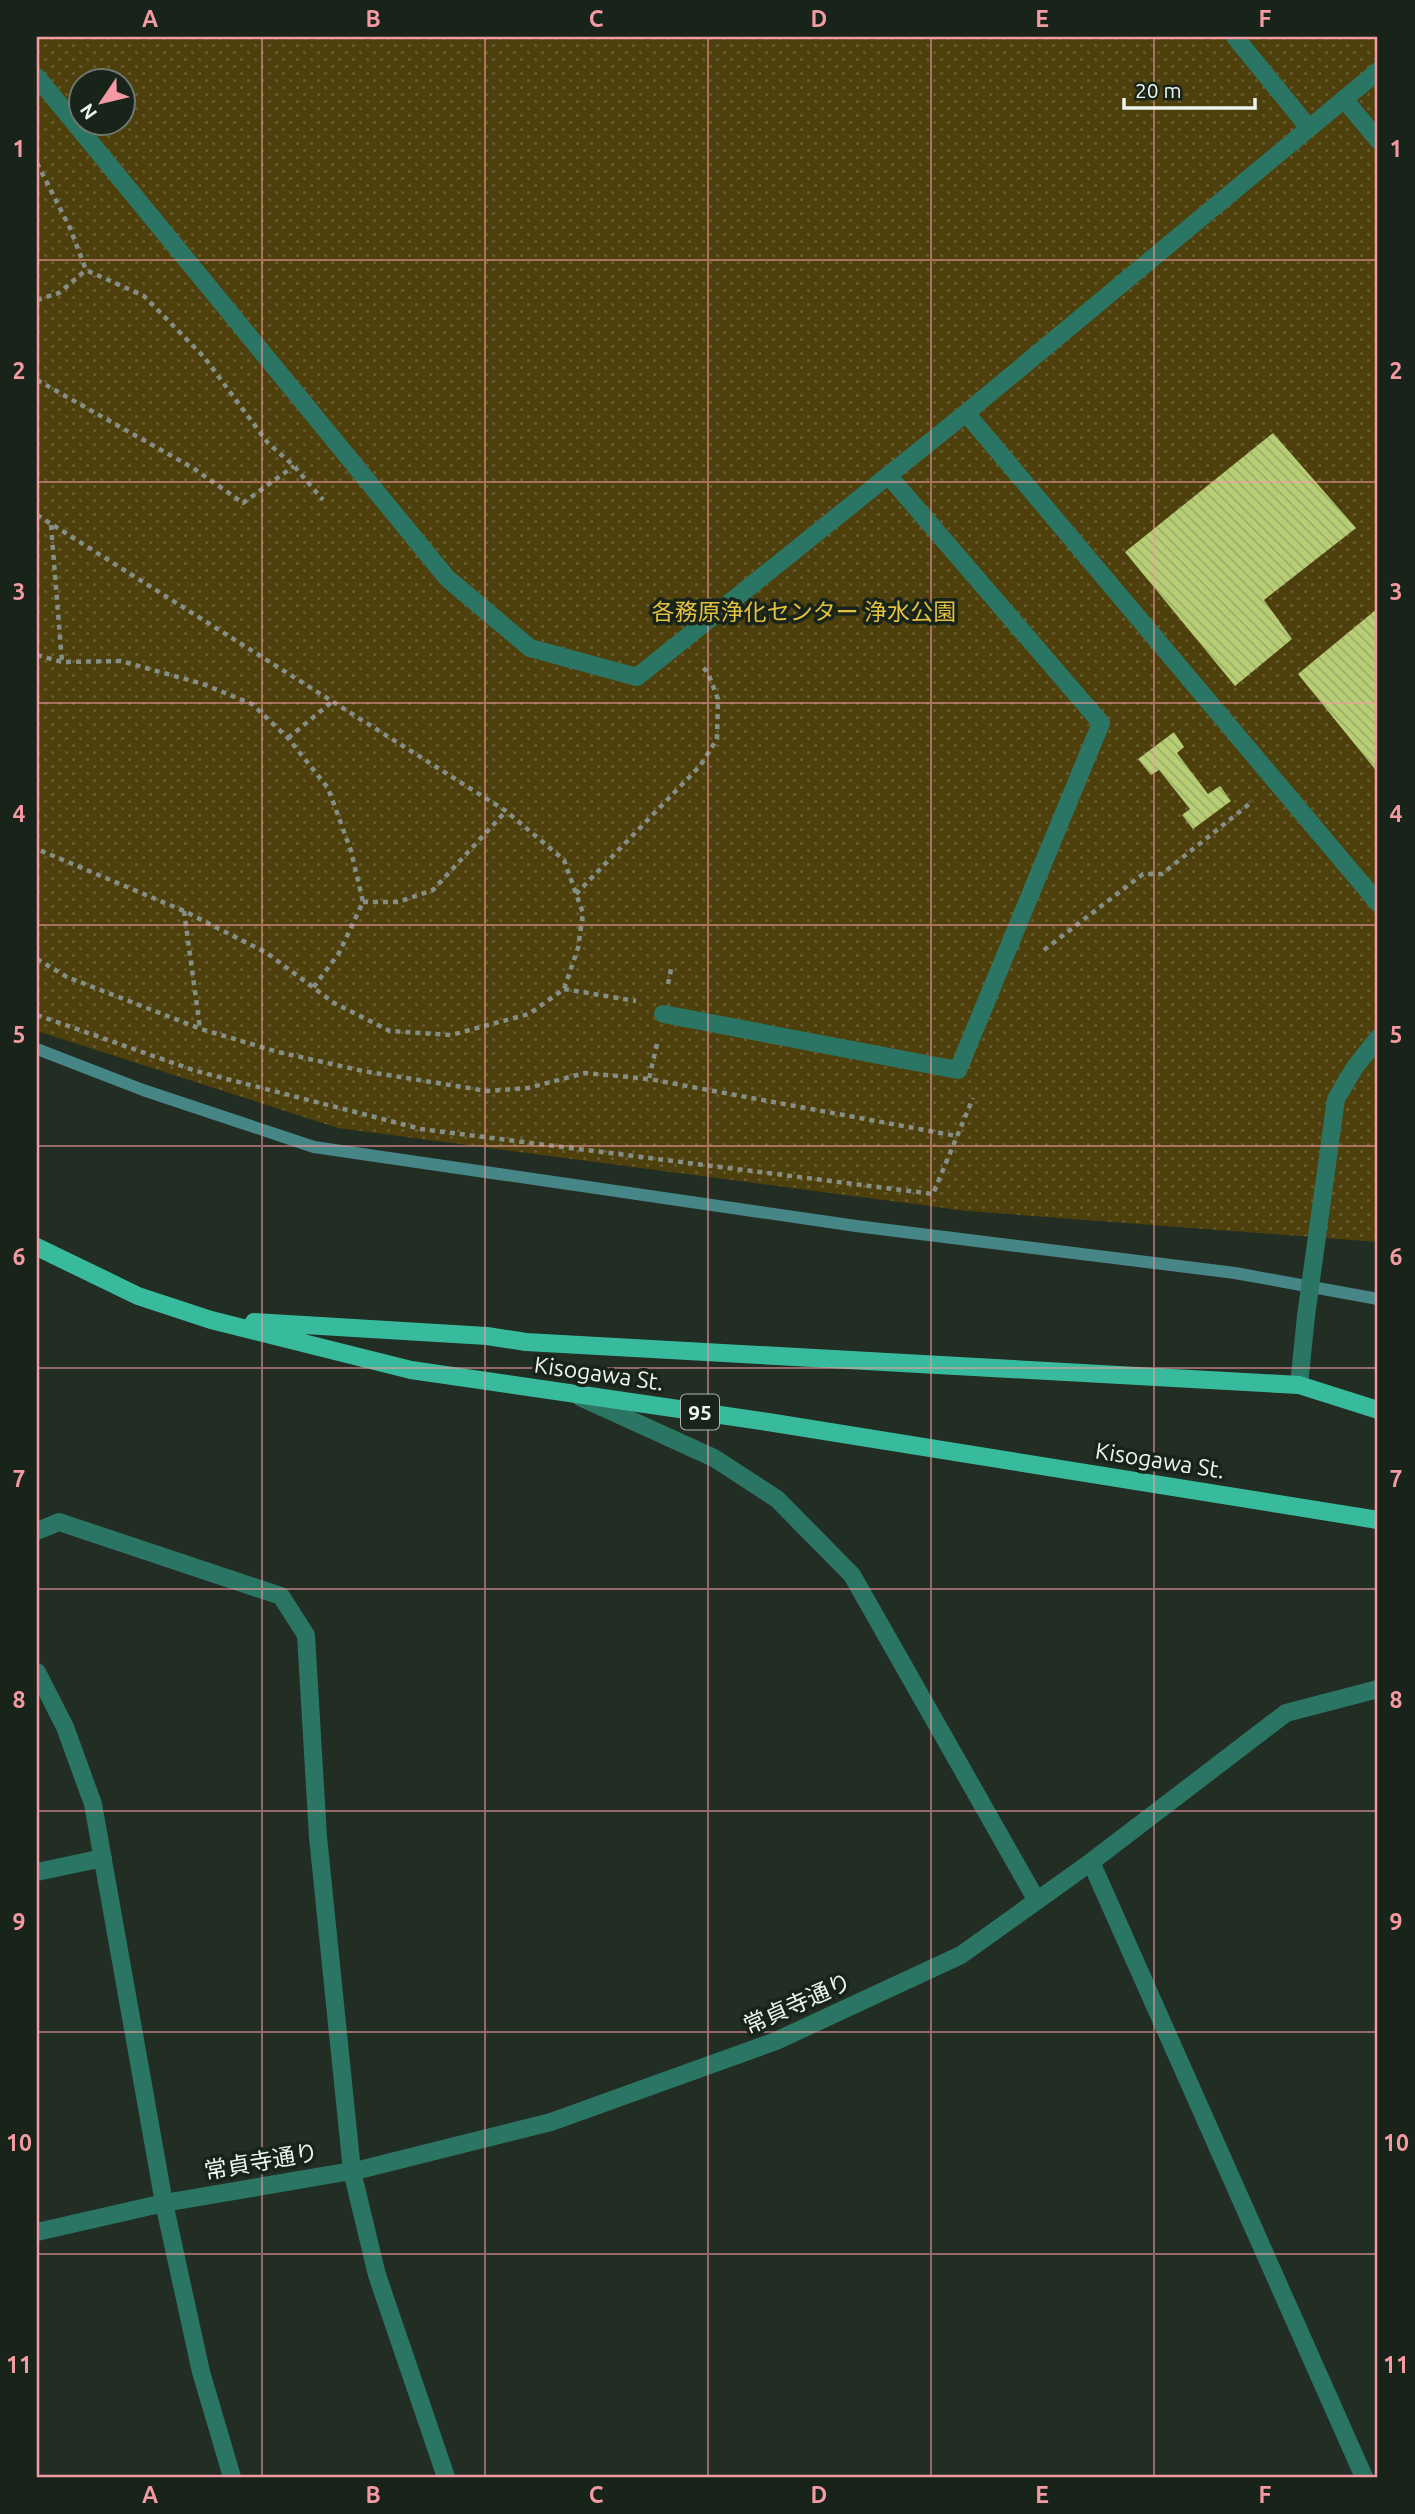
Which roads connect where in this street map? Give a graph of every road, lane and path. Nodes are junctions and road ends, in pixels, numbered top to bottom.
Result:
1 (1235, 37) edge
2 (1378, 71) edge
3 (37, 77) edge
4 (1344, 99) junction
5 (1309, 128) junction
6 (1378, 140) edge
7 (37, 163) edge
8 (86, 270) junction
9 (37, 300) edge
10 (37, 380) edge
11 (966, 413) junction
12 (294, 466) junction
13 (888, 475) junction
14 (323, 500) dead end
15 (37, 515) edge
16 (51, 525) junction
17 (681, 641) junction
18 (37, 655) edge
19 (62, 662) junction
20 (333, 701) junction
21 (288, 738) junction
22 (506, 811) junction
23 (37, 849) edge
24 (576, 894) junction
25 (363, 902) junction
26 (1378, 903) edge
27 (184, 911) junction
28 (37, 959) edge
29 (671, 969) dead end
30 (313, 988) junction
31 (564, 989) junction
32 (663, 1009) junction
33 (201, 1029) junction
34 (1378, 1038) edge
35 (649, 1079) junction
36 (957, 1136) dead end
37 (37, 1247) edge
38 (211, 1320) junction
39 (1299, 1385) junction
40 (574, 1394) junction
41 (1378, 1410) edge
42 (1378, 1520) edge
43 (37, 1531) edge
44 (37, 1672) edge
45 (1378, 1689) edge
46 (103, 1858) junction
47 (1091, 1862) junction
48 (37, 1872) edge
49 (1037, 1901) junction
50 (352, 2171) junction
51 (164, 2203) junction
52 (37, 2232) edge
53 (232, 2477) edge
54 (446, 2477) edge
55 (1364, 2477) edge

1 - 5 street
2 - 4 street
3 - 17 street
4 - 5 street
4 - 6 street
5 - 11 street
7 - 8 path
8 - 9 path
8 - 12 path
10 - 12 path
11 - 13 street
11 - 26 street
12 - 14 path
13 - 17 street
13 - 32 street
15 - 16 path
16 - 19 path
16 - 20 path
17 - 24 path
18 - 19 path
19 - 21 path
20 - 21 path
20 - 22 path
21 - 25 path
22 - 24 path
22 - 25 path
23 - 27 path
24 - 31 path
25 - 30 path
27 - 30 path
27 - 33 path
28 - 33 path
29 - 32 path
30 - 31 path
31 - 32 path
32 - 35 path
33 - 35 path
34 - 39 street
35 - 36 path
37 - 38 main road, Kisogawa St. / 95
38 - 39 main road
38 - 40 main road, Kisogawa St. / 95
39 - 41 main road
40 - 42 main road, Kisogawa St. / 95
40 - 49 street
43 - 50 street
44 - 46 street
45 - 47 street, 常貞寺通り
46 - 48 street
46 - 51 street
47 - 49 street, 常貞寺通り
47 - 55 street
49 - 50 street, 常貞寺通り
50 - 51 street, 常貞寺通り
50 - 54 street
51 - 52 street, 常貞寺通り
51 - 53 street

